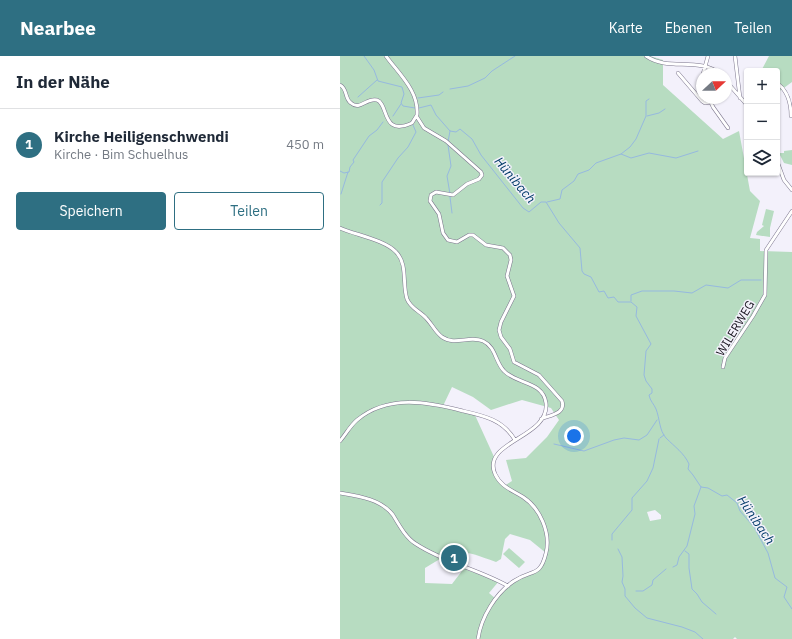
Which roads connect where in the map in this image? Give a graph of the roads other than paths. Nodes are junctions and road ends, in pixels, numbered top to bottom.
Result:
1 (386, 56) edge
2 (646, 56) edge
3 (708, 56) edge
4 (735, 56) edge
5 (672, 59) dead end
6 (701, 59) dead end
7 (709, 63) junction
8 (706, 68) edge
9 (714, 68) edge
10 (678, 73) dead end
11 (340, 85) edge
12 (780, 85) edge
13 (732, 88) edge
14 (696, 94) edge
15 (740, 98) junction
16 (713, 104) edge
17 (746, 104) edge
18 (791, 116) edge
19 (417, 117) junction
20 (728, 128) dead end
21 (780, 169) edge
22 (792, 190) edge
23 (792, 211) edge
24 (340, 228) edge
25 (723, 367) dead end
26 (541, 420) junction
27 (515, 440) junction
28 (340, 442) edge
29 (340, 493) edge
30 (508, 586) junction
31 (478, 639) edge

1 - 19 street
2 - 5 street
3 - 7 street
4 - 15 street
6 - 7 street
7 - 8 street
7 - 9 street
10 - 14 street
11 - 19 street
12 - 18 street
13 - 15 street
15 - 17 street
16 - 20 street
19 - 26 street
21 - 22 street
23 - 25 street, WILERWEG
24 - 26 street
26 - 27 street
27 - 28 street
27 - 30 street
29 - 30 street
30 - 31 street

